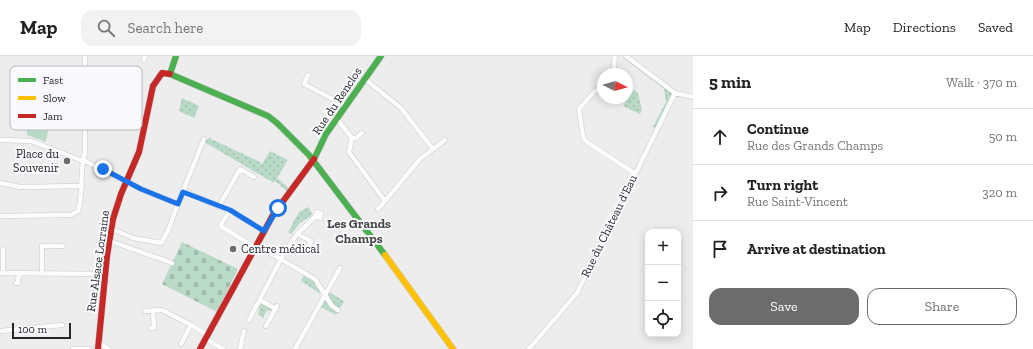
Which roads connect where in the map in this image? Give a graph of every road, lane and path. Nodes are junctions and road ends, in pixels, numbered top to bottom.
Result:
1 (176, 56) edge
2 (381, 56) edge
3 (615, 56) edge
4 (626, 56) edge
5 (613, 68) edge
6 (170, 74) junction
7 (308, 75) dead end
8 (365, 79) junction
9 (597, 90) edge
10 (675, 93) junction
11 (693, 97) edge
12 (346, 106) junction
13 (336, 118) junction
14 (85, 130) edge
15 (362, 133) dead end
16 (352, 138) junction
17 (204, 139) dead end
18 (0, 140) edge
19 (445, 140) dead end
20 (433, 149) junction
21 (313, 160) junction
22 (83, 161) junction
23 (634, 173) junction
24 (254, 177) dead end
25 (126, 181) junction
26 (0, 183) edge
27 (82, 186) junction
28 (183, 192) junction
29 (385, 201) junction
30 (178, 204) junction
31 (219, 206) junction
32 (378, 209) dead end
33 (230, 210) junction
34 (0, 216) edge
35 (315, 217) dead end
36 (112, 230) junction
37 (264, 231) junction
38 (297, 234) junction
39 (110, 241) junction
40 (62, 246) dead end
41 (255, 246) junction
42 (3, 249) dead end
43 (306, 250) dead end
44 (281, 259) junction
45 (172, 263) dead end
46 (340, 268) dead end
47 (2, 273) edge
48 (18, 273) junction
49 (42, 273) junction
50 (105, 274) junction
51 (16, 283) dead end
52 (324, 294) junction
53 (260, 300) junction
54 (338, 310) dead end
55 (145, 311) dead end
56 (154, 311) junction
57 (249, 320) dead end
58 (62, 325) dead end
59 (191, 325) junction
60 (266, 326) dead end
61 (152, 328) dead end
62 (0, 331) edge
63 (244, 331) dead end
64 (207, 337) junction
65 (181, 344) dead end
66 (98, 346) edge
67 (73, 349) edge
68 (89, 349) edge
69 (109, 349) edge
70 (200, 349) edge
71 (222, 349) edge
72 (240, 349) edge
73 (295, 349) edge
74 (453, 349) edge
75 (529, 349) edge

1 - 6 street
2 - 8 street, Rue du Renclos
3 - 5 street
4 - 10 street
6 - 21 street
6 - 25 street, Rue Alsace Lorraine
7 - 12 street
8 - 12 street, Rue du Renclos
8 - 20 street
9 - 23 street
10 - 11 street
10 - 23 street, Rue du Château d'Eau
12 - 13 street, Rue du Renclos
13 - 16 street
13 - 21 street, Rue du Renclos
14 - 22 street
15 - 16 street
16 - 29 street
17 - 28 street
18 - 22 street
19 - 20 street
20 - 29 street
21 - 37 street, Rue du Renclos
21 - 74 street
22 - 25 street
22 - 27 street
23 - 75 street, Rue du Château d'Eau
24 - 31 street
25 - 30 street
25 - 36 street, Rue Alsace Lorraine
26 - 27 street
27 - 34 street
28 - 30 street
28 - 31 street
29 - 32 street
30 - 36 street
31 - 33 street
33 - 37 street
33 - 41 street
35 - 38 street
36 - 39 street, Rue Alsace Lorraine
37 - 41 street, Rue du Renclos
38 - 43 street
38 - 44 street
39 - 45 street
39 - 50 street, Rue Alsace Lorraine
40 - 49 street
41 - 44 street
41 - 64 street, Rue du Renclos
42 - 47 street
44 - 52 street
44 - 53 street
46 - 52 street
47 - 48 street
48 - 49 street
48 - 51 street
49 - 50 street
50 - 66 street, Rue Alsace Lorraine
52 - 54 street
52 - 73 street
53 - 57 street
53 - 60 street
55 - 56 street
56 - 59 street
56 - 61 street
58 - 62 street
59 - 64 street
59 - 65 street
63 - 72 street
64 - 70 street, Rue du Renclos
64 - 71 street
66 - 69 street
67 - 68 street

